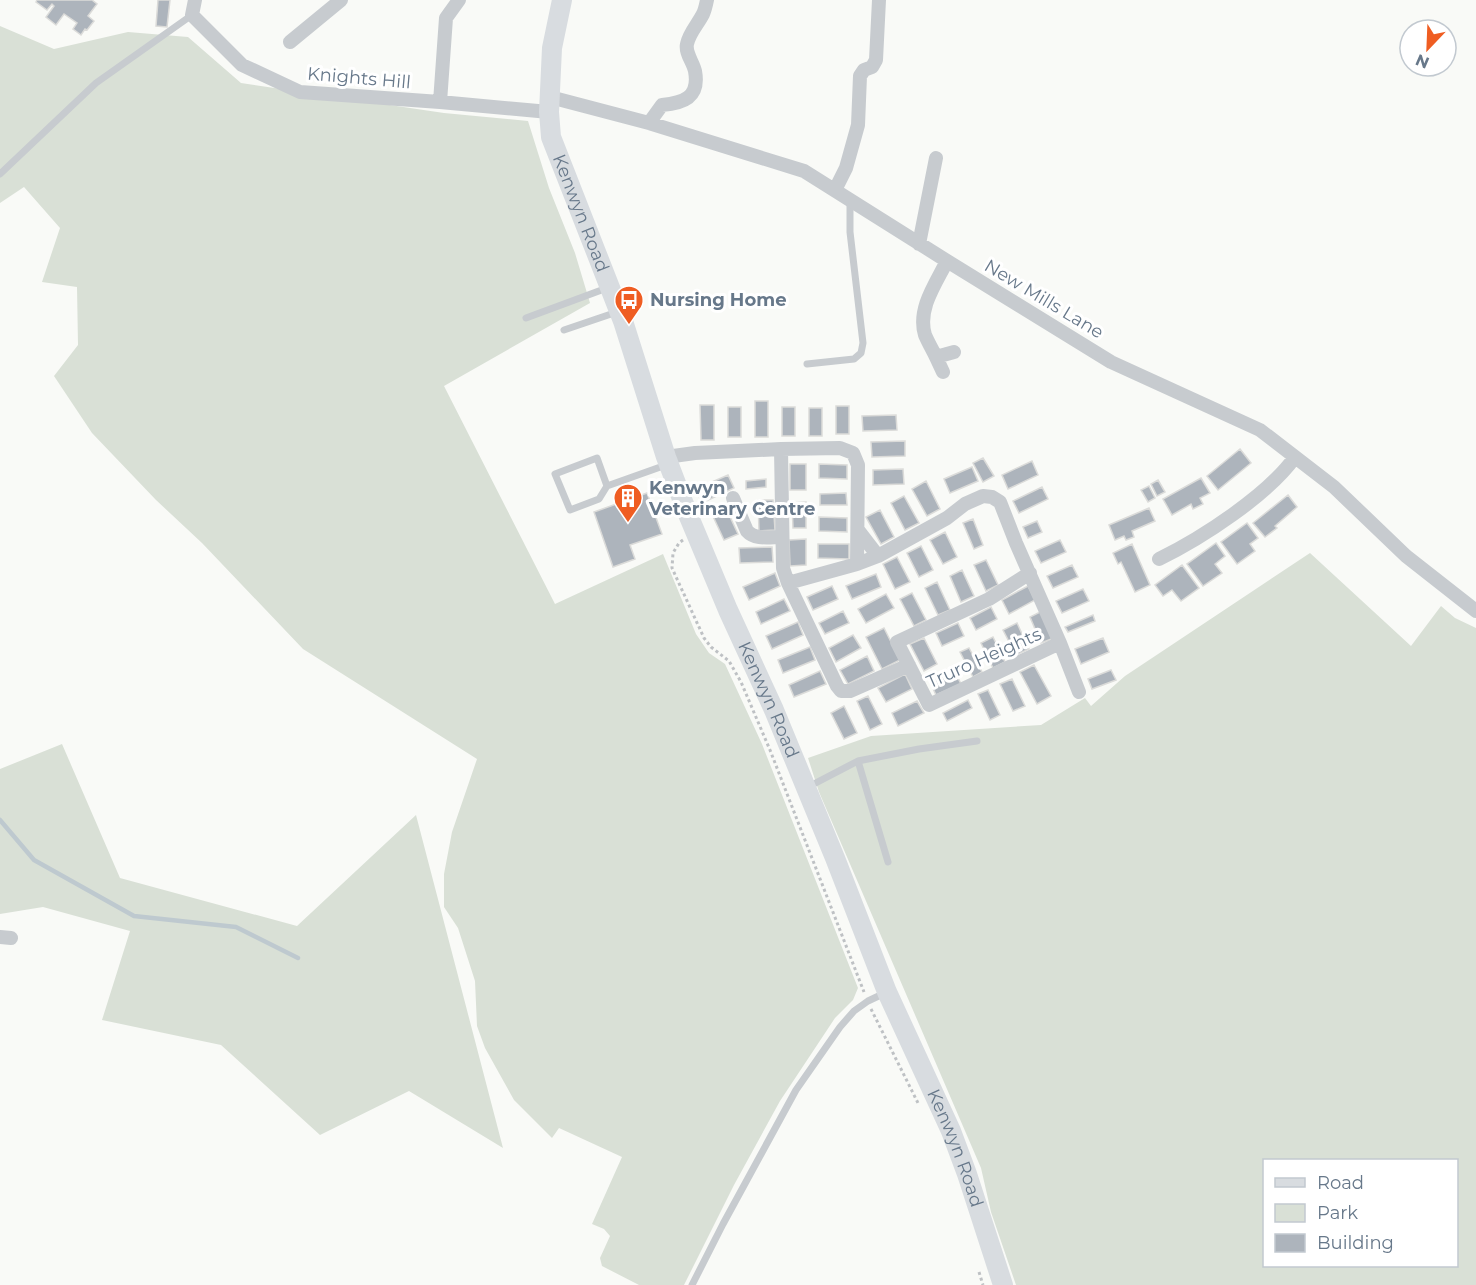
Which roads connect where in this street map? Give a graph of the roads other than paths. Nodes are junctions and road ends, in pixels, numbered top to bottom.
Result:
1 (195, 0) edge
2 (341, 0) edge
3 (459, 0) edge
4 (562, 0) edge
5 (707, 0) edge
6 (879, 0) edge
7 (192, 15) junction
8 (290, 42) dead end
9 (440, 102) junction
10 (550, 105) junction
11 (649, 123) junction
12 (936, 158) dead end
13 (0, 174) edge
14 (835, 190) junction
15 (850, 200) junction
16 (919, 244) junction
17 (947, 261) junction
18 (610, 287) junction
19 (619, 311) junction
20 (526, 318) dead end
21 (564, 330) dead end
22 (954, 352) dead end
23 (936, 357) junction
24 (807, 364) dead end
25 (943, 372) dead end
26 (781, 449) junction
27 (1295, 457) junction
28 (667, 460) junction
29 (607, 486) junction
30 (733, 498) dead end
31 (858, 530) junction
32 (781, 537) junction
33 (878, 556) junction
34 (1159, 559) dead end
35 (857, 564) junction
36 (1030, 573) junction
37 (788, 583) junction
38 (1476, 611) edge
39 (1060, 643) junction
40 (909, 665) junction
41 (1078, 692) dead end
42 (976, 741) dead end
43 (858, 761) junction
44 (806, 788) junction
45 (888, 862) dead end
46 (887, 992) junction
47 (692, 1285) edge
48 (1003, 1285) edge

1 - 7 street
2 - 8 street
3 - 9 street
4 - 10 main road, Kenwyn Road
5 - 11 street
6 - 14 street
7 - 9 street, Knights Hill
7 - 13 lane
9 - 10 street, Knights Hill
10 - 11 street, New Mills Lane
10 - 18 main road, Kenwyn Road
11 - 14 street, New Mills Lane
12 - 16 street
14 - 15 street, New Mills Lane
15 - 16 street, New Mills Lane
15 - 24 lane
16 - 17 street, New Mills Lane
17 - 23 street
17 - 27 street, New Mills Lane
18 - 19 main road, Kenwyn Road
18 - 20 lane
19 - 21 lane
19 - 28 main road, Kenwyn Road
22 - 23 street
23 - 25 street
26 - 28 street
26 - 31 street
26 - 32 street, Truro Heights
27 - 34 street
27 - 38 street, New Mills Lane
28 - 29 lane
28 - 44 main road, Kenwyn Road
29 - 29 lane
30 - 32 street
31 - 33 street
31 - 35 street
32 - 37 street, Truro Heights
33 - 35 street, Truro Heights
33 - 36 street, Truro Heights
35 - 37 street, Truro Heights
36 - 39 street, Truro Heights
36 - 40 street, Truro Heights
37 - 40 street, Truro Heights
39 - 40 street, Truro Heights
39 - 41 street, Truro Heights
42 - 43 lane
43 - 44 lane
43 - 45 lane
44 - 46 main road, Kenwyn Road
46 - 47 lane
46 - 48 main road, Kenwyn Road

